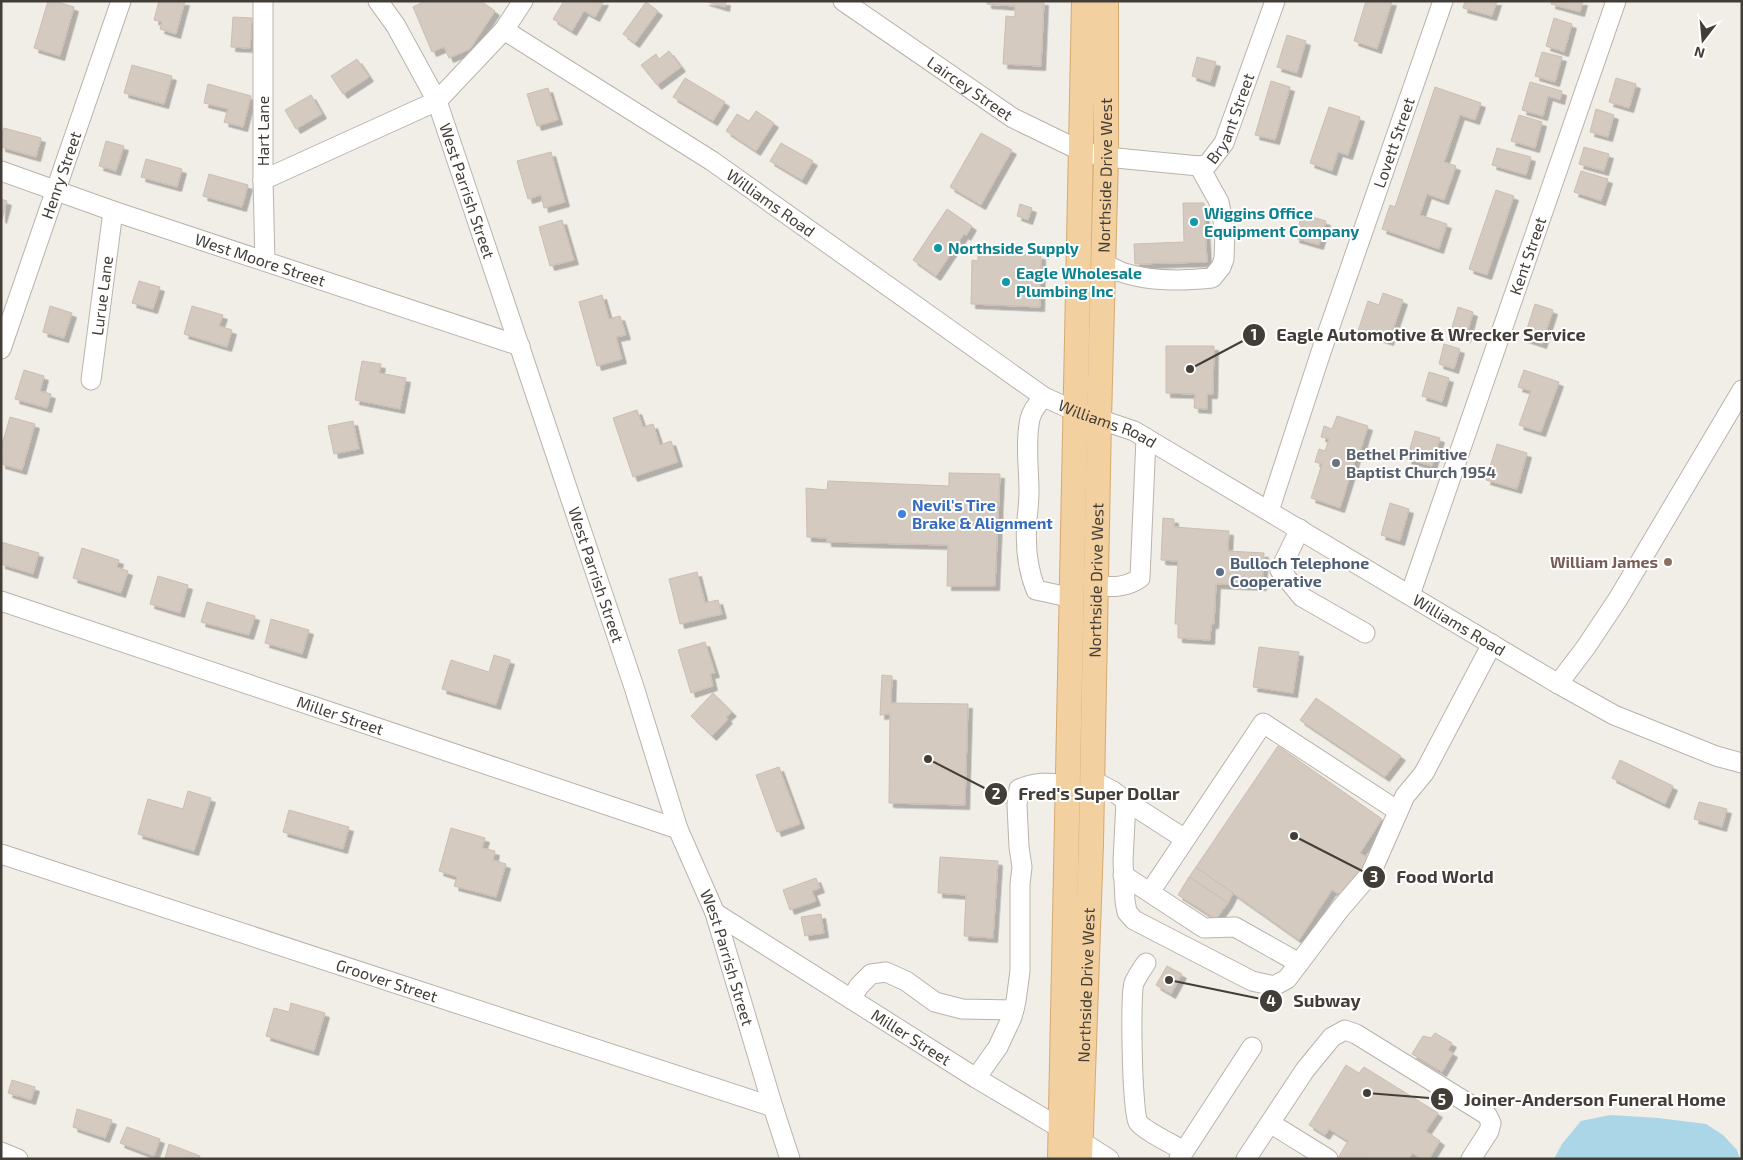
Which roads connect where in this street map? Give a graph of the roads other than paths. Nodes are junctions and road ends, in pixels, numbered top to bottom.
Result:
1 (121, 1) edge
2 (263, 1) edge
3 (378, 1) edge
4 (523, 1) edge
5 (843, 1) edge
6 (1084, 1) edge
7 (1106, 1) edge
8 (1275, 1) edge
9 (1443, 1) edge
10 (1616, 1) edge
11 (504, 30) junction
12 (438, 101) junction
13 (1081, 151) junction
14 (1106, 157) junction
15 (1199, 166) junction
16 (1, 171) edge
17 (263, 180) junction
18 (57, 190) junction
19 (113, 211) junction
20 (266, 261) junction
21 (1103, 263) junction
22 (520, 346) junction
23 (1, 349) edge
24 (91, 380) dead end
25 (1742, 390) edge
26 (1044, 398) junction
27 (1075, 410) junction
28 (1099, 419) junction
29 (1734, 420) edge
30 (1146, 438) junction
31 (1269, 511) junction
32 (1300, 529) junction
33 (1096, 586) junction
34 (1410, 594) junction
35 (1073, 598) junction
36 (1, 601) edge
37 (1365, 633) dead end
38 (1492, 644) junction
39 (1558, 684) junction
40 (1742, 763) edge
41 (1092, 780) junction
42 (1068, 785) junction
43 (1126, 800) junction
44 (1398, 812) junction
45 (678, 829) junction
46 (1185, 839) junction
47 (1, 854) edge
48 (1124, 874) junction
49 (1150, 892) junction
50 (715, 913) junction
51 (1146, 963) dead end
52 (1299, 963) junction
53 (851, 999) junction
54 (1014, 1010) junction
55 (1252, 1047) dead end
56 (976, 1078) junction
57 (773, 1107) junction
58 (1270, 1122) junction
59 (1060, 1128) junction
60 (1080, 1150) edge
61 (1, 1152) edge
62 (1181, 1155) edge
63 (18, 1159) edge
64 (790, 1159) edge
65 (1060, 1159) edge
66 (1109, 1159) edge
67 (1246, 1159) edge
68 (1328, 1159) edge
69 (1471, 1159) edge

1 - 18 street, Henry Street
2 - 17 street, Hart Lane
3 - 12 street, West Parrish Street
4 - 11 street
5 - 13 street, Laircey Street
6 - 13 main road, Northside Drive West
7 - 14 main road, Northside Drive West
8 - 15 street, Bryant Street
9 - 31 street, Lovett Street
10 - 34 street, Kent Street
11 - 12 street
11 - 26 street, Williams Road
12 - 17 street
12 - 22 street, West Parrish Street
13 - 14 street, Laircey Street
13 - 27 main road, Northside Drive West
14 - 15 street, Bryant Street
14 - 21 main road, Northside Drive West
15 - 21 street
16 - 18 street, West Moore Street
17 - 20 street, Hart Lane
18 - 19 street, West Moore Street
18 - 23 street, Henry Street
19 - 20 street, West Moore Street
19 - 24 street, Lurue Lane
20 - 22 street, West Moore Street
21 - 28 main road, Northside Drive West
22 - 45 street, West Parrish Street
25 - 29 street
26 - 27 street, Williams Road
26 - 35 street
27 - 28 street, Williams Road
27 - 35 main road, Northside Drive West
28 - 30 street, Williams Road
28 - 33 main road, Northside Drive West
29 - 39 street
30 - 31 street, Williams Road
30 - 33 street
31 - 32 street, Williams Road
32 - 34 street, Williams Road
32 - 37 street
33 - 41 main road, Northside Drive West
34 - 38 street, Williams Road
35 - 42 main road, Northside Drive West
36 - 45 street, Miller Street
38 - 39 street, Williams Road
38 - 44 street
39 - 40 street, Williams Road
41 - 43 street
41 - 60 main road, Northside Drive West
42 - 54 street
42 - 59 main road, Northside Drive West
43 - 46 street
43 - 48 street
44 - 46 street
44 - 52 street
45 - 50 street, West Parrish Street
46 - 49 street
47 - 57 street, Groover Street
48 - 49 street
48 - 52 street
49 - 52 street
50 - 53 street, Miller Street
50 - 57 street, West Parrish Street
51 - 62 street
53 - 54 street
53 - 56 street, Miller Street
54 - 56 street
55 - 62 street
56 - 59 street, Miller Street
57 - 64 street, West Parrish Street
58 - 67 street
58 - 68 street
58 - 69 street
59 - 60 street, Miller Street
59 - 65 main road, Northside Drive West
60 - 66 street, Miller Street
61 - 63 street

